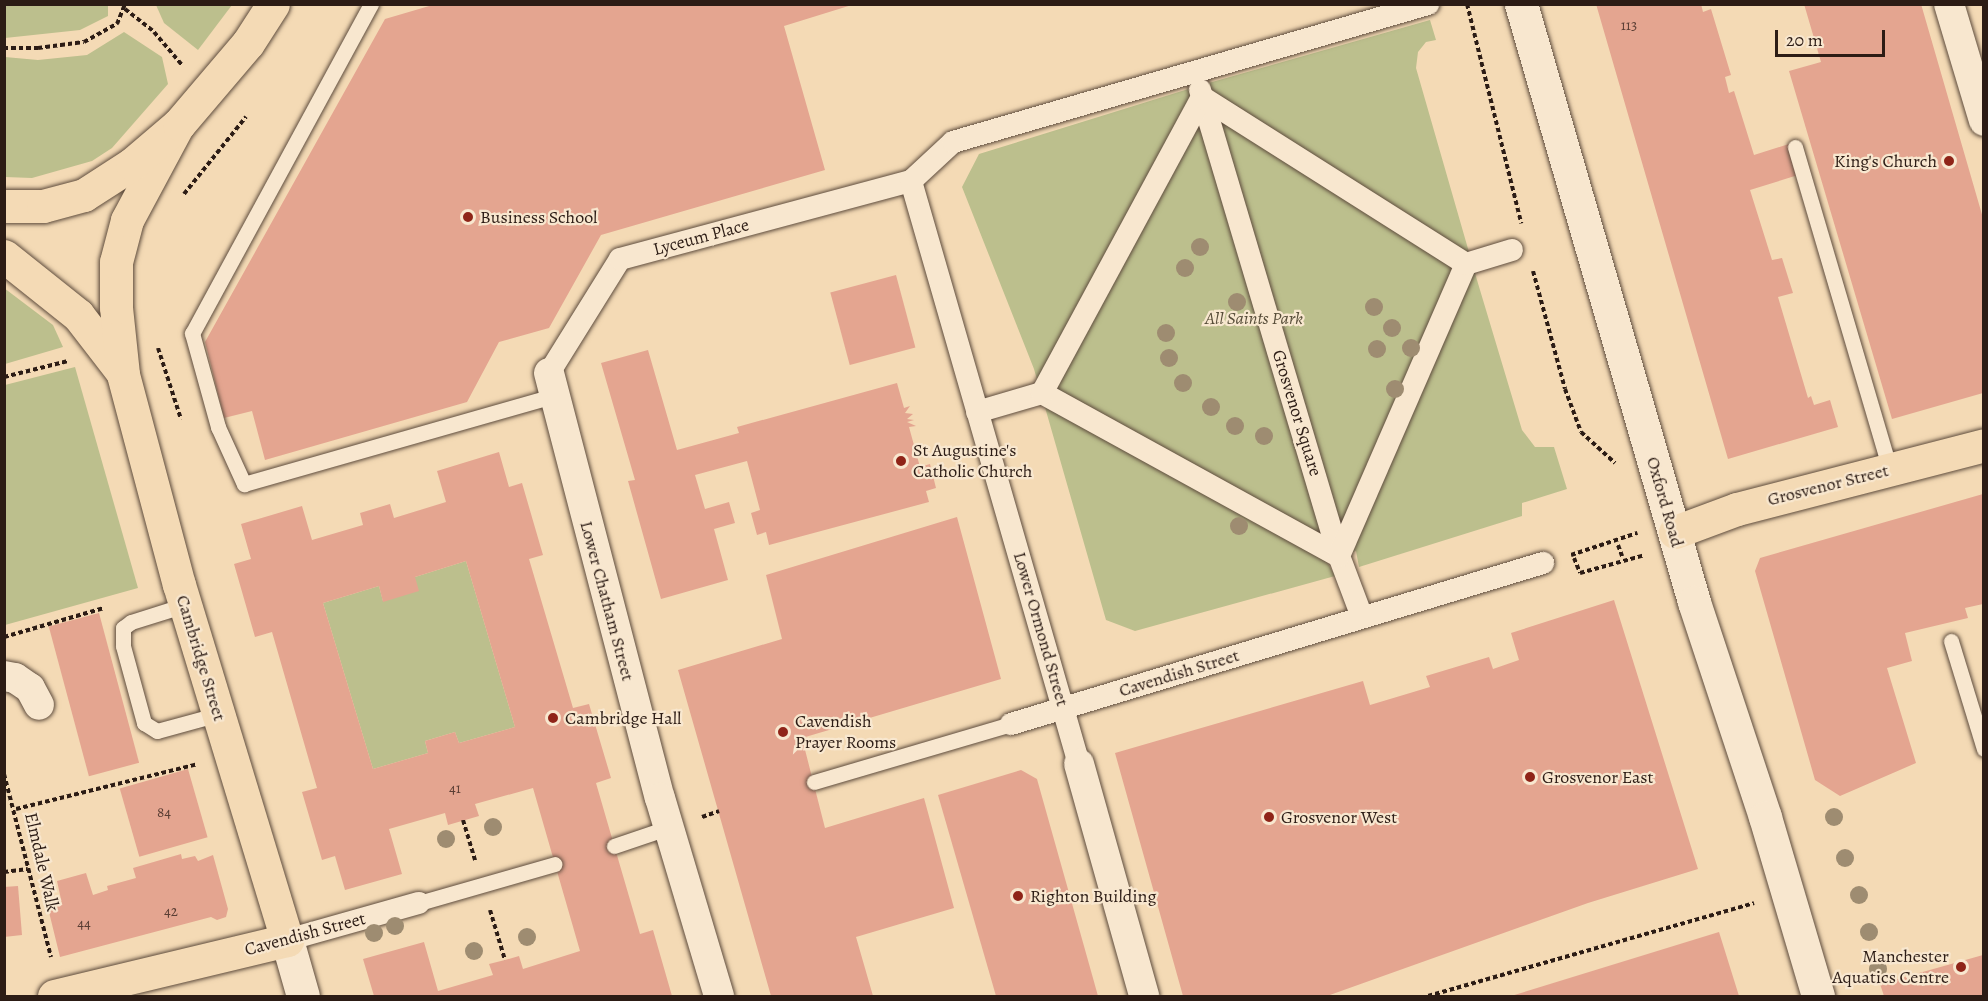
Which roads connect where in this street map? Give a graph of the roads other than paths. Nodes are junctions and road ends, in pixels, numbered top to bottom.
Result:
1 (371, 4) edge
2 (1428, 4) edge
3 (1521, 4) edge
4 (1949, 4) edge
5 (273, 6) edge
6 (1194, 72) junction
7 (1202, 97) junction
8 (1983, 121) edge
9 (179, 123) junction
10 (1795, 147) dead end
11 (911, 181) junction
12 (4, 206) edge
13 (1518, 243) road end
14 (4, 256) edge
15 (1466, 264) junction
16 (123, 374) junction
17 (550, 385) junction
18 (1042, 393) junction
19 (977, 412) junction
20 (1983, 445) edge
21 (1890, 470) junction
22 (1658, 539) junction
23 (1339, 556) junction
24 (1543, 563) dead end
25 (185, 605) junction
26 (1362, 617) junction
27 (1951, 641) dead end
28 (4, 676) edge
29 (39, 705) dead end
30 (1064, 709) junction
31 (219, 714) junction
32 (1011, 724) joint
33 (1983, 749) edge
34 (1079, 764) joint
35 (814, 782) dead end
36 (670, 827) junction
37 (614, 846) dead end
38 (555, 864) dead end
39 (419, 903) joint
40 (287, 940) junction
41 (54, 996) edge
42 (303, 996) edge
43 (719, 996) edge
44 (1144, 996) edge
45 (1818, 996) edge

1 - 17 lane
2 - 6 street
3 - 22 main road, Oxford Road
4 - 8 street
5 - 9 main road
6 - 7 street, Grosvenor Square
6 - 11 street
7 - 15 street
7 - 18 street
7 - 23 street, Grosvenor Square
9 - 12 main road
9 - 16 main road, Cambridge Street
10 - 21 lane
11 - 17 street, Lyceum Place
11 - 19 street, Lower Ormond Street
13 - 15 street
14 - 16 main road, Cambridge Street
15 - 23 street
16 - 25 main road, Cambridge Street
17 - 36 street, Lower Chatham Street
18 - 19 street
18 - 23 street
19 - 30 street, Lower Ormond Street
20 - 21 main road, Grosvenor Street
21 - 22 main road, Grosvenor Street
22 - 45 main road, Oxford Road
23 - 26 street, Grosvenor Square
24 - 26 street, Cavendish Street
25 - 31 main road, Cambridge Street
25 - 31 lane
26 - 30 street, Cavendish Street
27 - 33 lane
28 - 29 street
30 - 32 street, Cavendish Street
30 - 34 street, Lower Ormond Street
31 - 40 main road, Cambridge Street
32 - 35 lane, Cavendish Street
34 - 44 street, Lower Ormond Street
36 - 37 lane
36 - 43 street, Lower Chatham Street
38 - 39 lane, Cavendish Street
39 - 40 street, Cavendish Street
40 - 41 main road, Cavendish Street
40 - 42 main road

